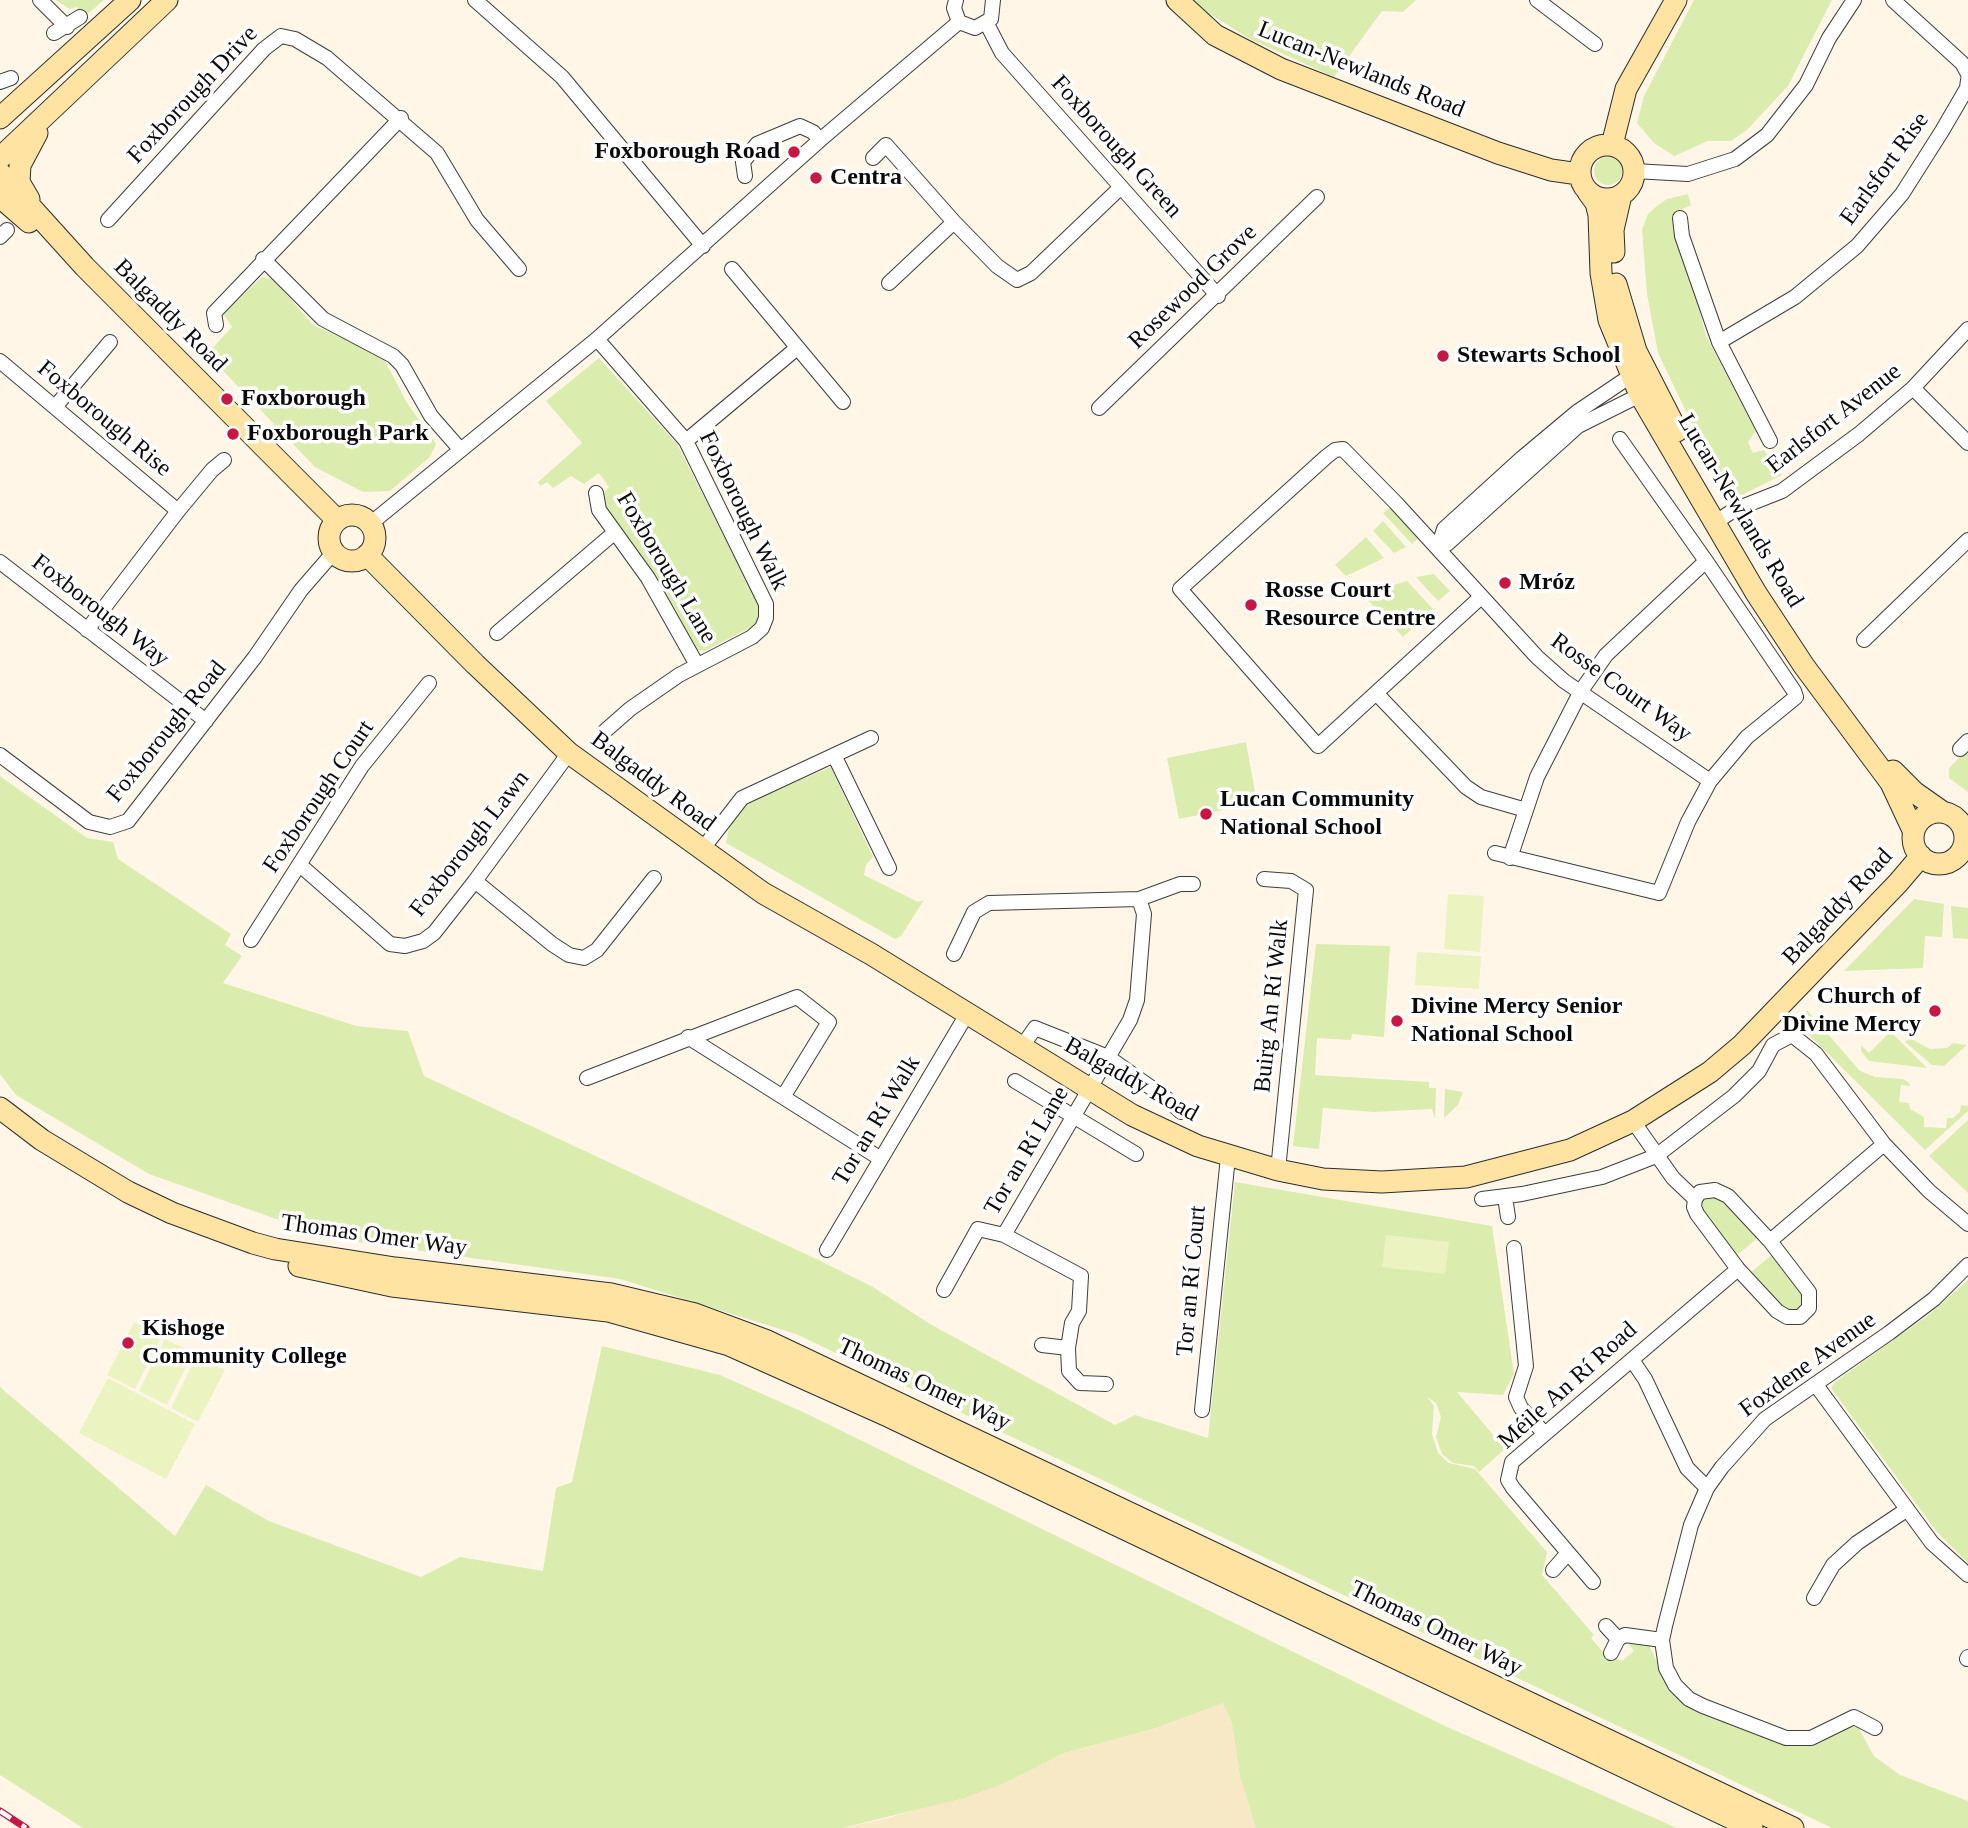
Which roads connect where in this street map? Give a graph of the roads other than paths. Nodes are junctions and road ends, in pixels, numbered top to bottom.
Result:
1 (40, 0) edge
2 (130, 0) edge
3 (167, 0) edge
4 (475, 0) edge
5 (956, 0) edge
6 (993, 0) edge
7 (1177, 0) edge
8 (1537, 0) edge
9 (1676, 0) edge
10 (1854, 0) edge
11 (1892, 0) edge
12 (80, 17) dead end
13 (959, 22) junction
14 (987, 24) junction
15 (1595, 44) dead end
16 (1968, 74) edge
17 (1968, 80) edge
18 (52, 107) junction
19 (0, 118) edge
20 (401, 118) junction
21 (820, 140) junction
22 (1612, 145) junction
23 (0, 158) edge
24 (873, 158) dead end
25 (1634, 171) junction
26 (0, 173) edge
27 (745, 176) dead end
28 (1584, 183) junction
29 (1120, 188) junction
30 (1621, 195) junction
31 (0, 197) edge
32 (1317, 197) dead end
33 (38, 216) junction
34 (1680, 218) dead end
35 (108, 220) dead end
36 (954, 222) junction
37 (702, 246) junction
38 (264, 259) junction
39 (85, 267) junction
40 (732, 269) dead end
41 (519, 270) dead end
42 (888, 283) dead end
43 (1218, 296) junction
44 (216, 325) dead end
45 (1968, 328) edge
46 (597, 339) junction
47 (110, 342) dead end
48 (1719, 342) junction
49 (797, 348) junction
50 (0, 361) edge
51 (1638, 371) junction
52 (1913, 388) junction
53 (1640, 395) junction
54 (843, 402) dead end
55 (55, 407) junction
56 (1100, 408) dead end
57 (1620, 439) dead end
58 (686, 441) junction
59 (1770, 442) dead end
60 (1968, 443) edge
61 (459, 448) junction
62 (224, 460) dead end
63 (596, 493) dead end
64 (178, 512) junction
65 (337, 520) junction
66 (1718, 520) junction
67 (370, 524) junction
68 (614, 533) junction
69 (1968, 540) edge
70 (1437, 548) junction
71 (334, 552) junction
72 (367, 555) junction
73 (1706, 561) junction
74 (0, 562) edge
75 (1481, 597) junction
76 (87, 630) junction
77 (497, 633) dead end
78 (1864, 640) dead end
79 (697, 665) junction
80 (429, 683) dead end
81 (1581, 691) junction
82 (1376, 693) junction
83 (206, 721) junction
84 (605, 731) dead end
85 (871, 738) dead end
86 (569, 752) junction
87 (0, 755) edge
88 (834, 755) junction
89 (1710, 781) junction
90 (1526, 810) junction
91 (1941, 811) junction
92 (1913, 830) junction
93 (701, 851) junction
94 (1495, 853) dead end
95 (1921, 856) junction
96 (1510, 858) junction
97 (1962, 864) edge
98 (300, 865) junction
99 (889, 868) dead end
100 (654, 878) dead end
101 (1264, 879) dead end
102 (474, 881) junction
103 (1193, 884) dead end
104 (1139, 899) junction
105 (251, 940) dead end
106 (954, 954) dead end
107 (967, 1014) junction
108 (688, 1037) junction
109 (1028, 1038) dead end
110 (1108, 1057) junction
111 (587, 1077) dead end
112 (1015, 1081) dead end
113 (1089, 1090) junction
114 (783, 1097) junction
115 (0, 1108) edge
116 (1181, 1112) dead end
117 (1074, 1118) junction
118 (0, 1120) edge
119 (1633, 1121) junction
120 (1884, 1144) junction
121 (1136, 1154) dead end
122 (1656, 1156) junction
123 (1228, 1157) junction
124 (881, 1159) junction
125 (1278, 1170) junction
126 (1505, 1197) junction
127 (1482, 1199) dead end
128 (1695, 1199) junction
129 (1507, 1217) dead end
130 (1968, 1224) edge
131 (1004, 1235) junction
132 (1770, 1241) junction
133 (1514, 1248) dead end
134 (827, 1250) dead end
135 (1968, 1265) edge
136 (1738, 1269) junction
137 (944, 1290) dead end
138 (1042, 1345) dead end
139 (1068, 1348) junction
140 (1632, 1360) junction
141 (1106, 1384) dead end
142 (1816, 1385) junction
143 (1202, 1410) dead end
144 (1544, 1433) junction
145 (1707, 1488) junction
146 (1906, 1510) junction
147 (1568, 1553) junction
148 (1553, 1570) dead end
149 (1968, 1575) edge
150 (1593, 1582) dead end
151 (1814, 1598) dead end
152 (1606, 1626) dead end
153 (1618, 1639) junction
154 (1662, 1640) junction
155 (1611, 1653) dead end
156 (1875, 1728) dead end
157 (1752, 1828) edge
158 (1793, 1828) edge

1 - 12 street
2 - 19 street
3 - 18 street
4 - 37 street
5 - 13 street
6 - 14 street
7 - 28 street, Lucan-Newlands Road
8 - 15 street
9 - 22 street
10 - 25 street
11 - 16 street
13 - 14 street
13 - 21 street
14 - 29 street, Foxborough Green
17 - 48 street, Earlsfort Rise
18 - 23 street
18 - 33 street
20 - 35 street, Foxborough Drive
20 - 38 street
20 - 41 street, Foxborough Drive
21 - 27 street
21 - 37 street
22 - 25 street
22 - 28 street
24 - 36 street
25 - 30 street, Lucan-Newlands Road
26 - 33 street
28 - 30 street, Lucan-Newlands Road
28 - 51 street, Lucan-Newlands Road
29 - 36 street
29 - 43 street, Foxborough Green
30 - 51 street, Lucan-Newlands Road
31 - 39 street
32 - 43 street, Rosewood Grove
33 - 39 street
34 - 48 street
36 - 42 street
37 - 46 street
38 - 44 street
38 - 61 street
39 - 65 street, Balgaddy Road
40 - 49 street
43 - 56 street, Rosewood Grove
45 - 52 street, Earlsfort Avenue
46 - 58 street, Foxborough Walk
46 - 61 street
47 - 55 street
48 - 59 street
49 - 54 street
49 - 58 street
50 - 55 street, Foxborough Rise
51 - 53 street, Lucan-Newlands Road
51 - 66 street, Lucan-Newlands Road
51 - 70 street
52 - 60 street
52 - 66 street, Earlsfort Avenue
53 - 66 street, Lucan-Newlands Road
53 - 70 street
55 - 64 street, Foxborough Rise
57 - 73 street
58 - 79 street, Foxborough Walk
61 - 67 street
62 - 64 street
63 - 68 street, Foxborough Lane
64 - 76 street
65 - 67 street
65 - 71 street
66 - 91 street, Lucan-Newlands Road
66 - 92 street, Lucan-Newlands Road
67 - 72 street
68 - 77 street
68 - 79 street, Foxborough Lane
69 - 78 street
70 - 75 street, Rosse Court Way
70 - 82 street, Rosse Court Way
71 - 72 street
71 - 83 street, Foxborough Road
72 - 86 street, Balgaddy Road
73 - 81 street
73 - 89 street
74 - 76 street, Foxborough Way
75 - 81 street, Rosse Court Way
75 - 82 street
76 - 83 street, Foxborough Way
79 - 84 street, Foxborough Walk
80 - 98 street, Foxborough Court
81 - 89 street, Rosse Court Way
81 - 90 street
82 - 90 street
83 - 87 street, Foxborough Road
85 - 88 street
86 - 93 street, Balgaddy Road
86 - 102 street, Foxborough Lawn
88 - 93 street
88 - 99 street
89 - 96 street
90 - 96 street
91 - 92 street
91 - 97 street
92 - 95 street
93 - 107 street, Balgaddy Road
94 - 96 street
95 - 97 street
95 - 119 street, Balgaddy Road
98 - 102 street, Foxborough Lawn
98 - 105 street, Foxborough Court
100 - 102 street
101 - 125 street, Buirg An Rí Walk
103 - 104 street
104 - 106 street
104 - 110 street, Tor an Rí Lane
107 - 113 street, Balgaddy Road
107 - 124 street, Tor an Rí Walk
108 - 111 street
108 - 114 street
108 - 114 street
109 - 110 street
110 - 113 street, Tor an Rí Lane
110 - 116 street
112 - 117 street
113 - 117 street, Tor an Rí Lane
113 - 123 street, Balgaddy Road
114 - 124 street
115 - 158 street, Thomas Omer Way
117 - 121 street
117 - 131 street, Tor an Rí Lane
118 - 157 street, Thomas Omer Way
119 - 122 street
119 - 125 street, Balgaddy Road
120 - 122 street
120 - 130 street
120 - 132 street
122 - 126 street
122 - 128 street
123 - 125 street, Balgaddy Road
123 - 143 street, Tor an Rí Court
124 - 134 street, Tor an Rí Walk
126 - 127 street
126 - 129 street
128 - 132 street
128 - 136 street
131 - 137 street, Tor an Rí Lane
131 - 139 street, Tor an Rí Lane
132 - 136 street
133 - 144 street
135 - 142 street, Foxdene Avenue
136 - 140 street, Méile An Rí Road
138 - 139 street
139 - 141 street
140 - 144 street, Méile An Rí Road
140 - 145 street
142 - 145 street, Foxdene Avenue
142 - 146 street
144 - 147 street, Méile An Rí Road
145 - 154 street, Foxdene Avenue
146 - 149 street
146 - 151 street
147 - 148 street
147 - 150 street, Méile An Rí Road
152 - 153 street
153 - 154 street
153 - 155 street
154 - 156 street, Foxdene Avenue

